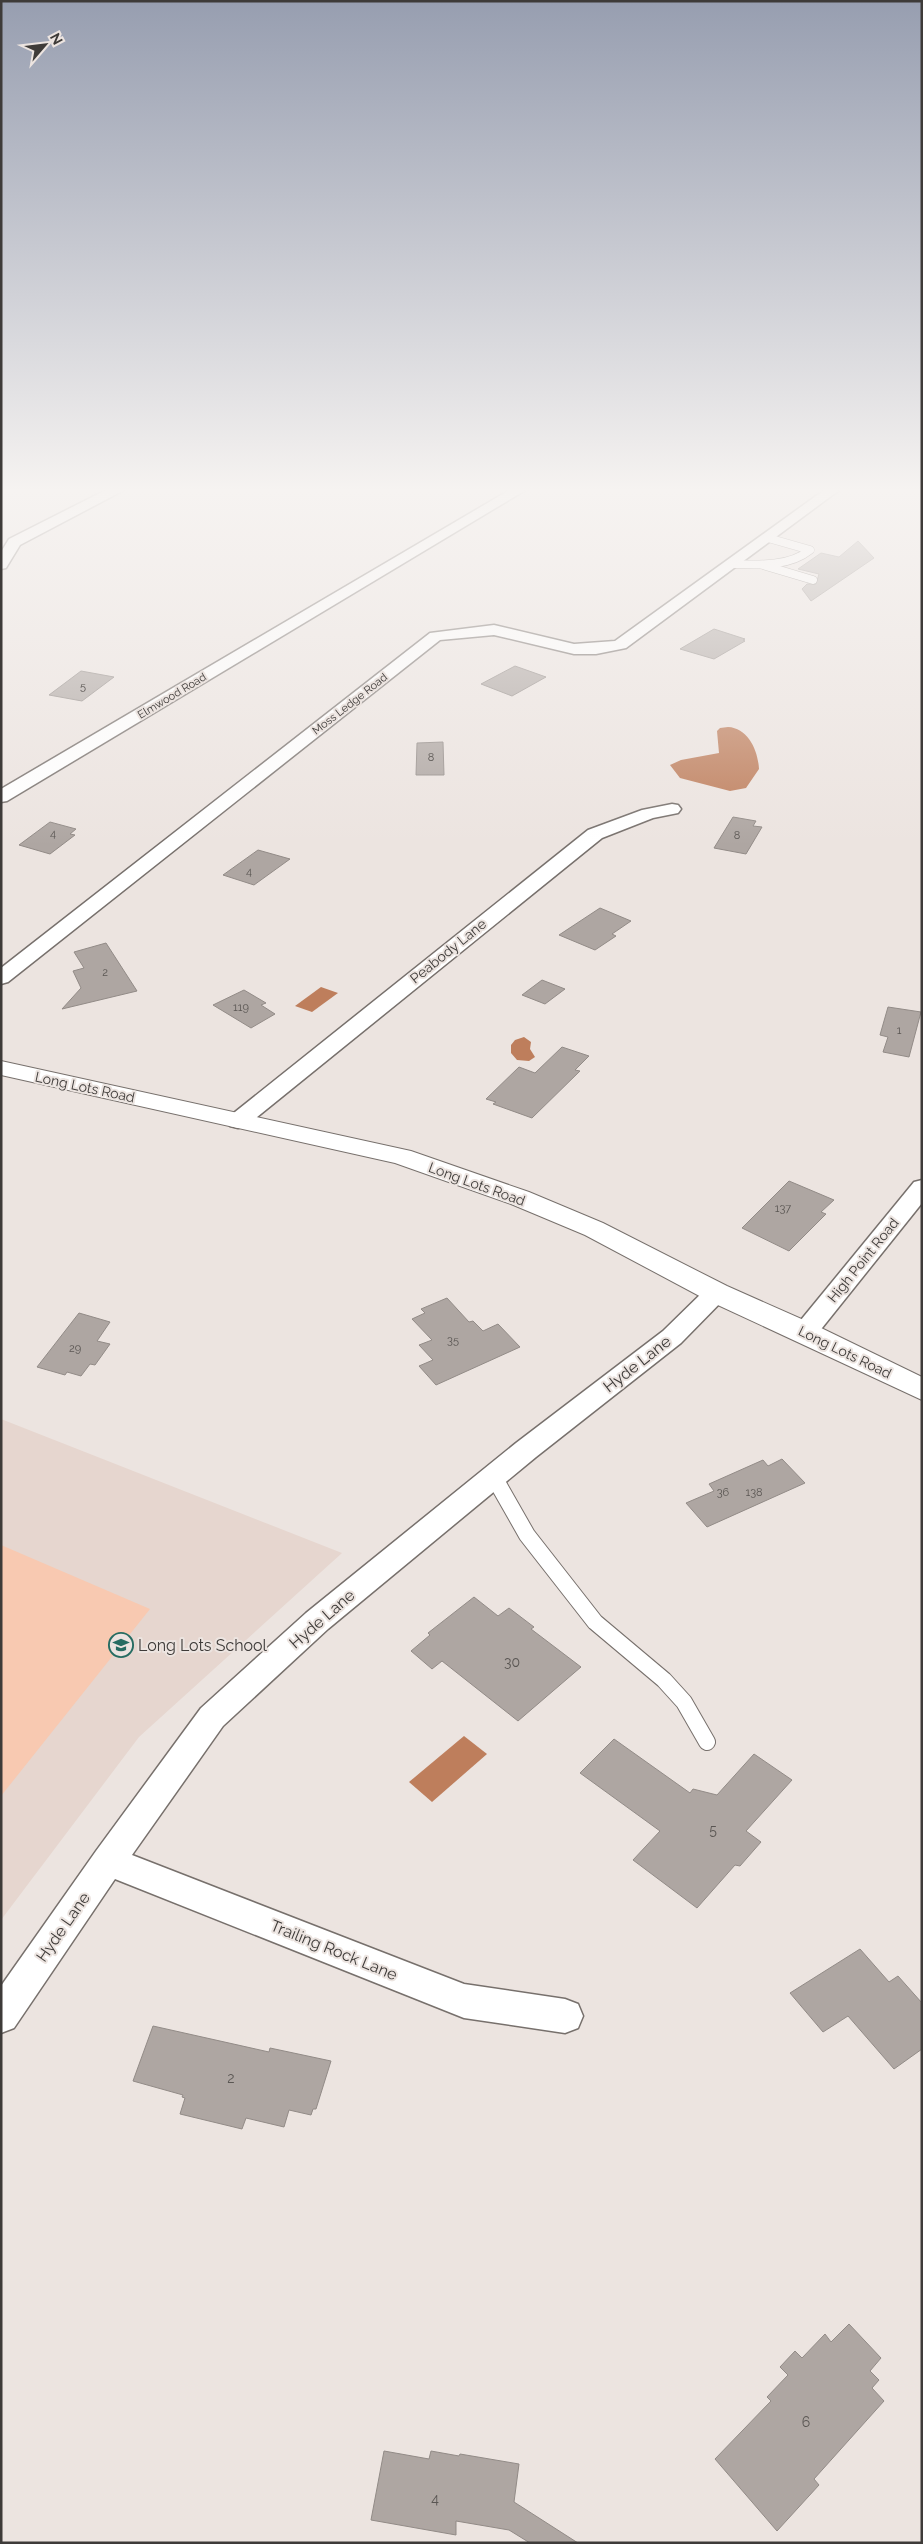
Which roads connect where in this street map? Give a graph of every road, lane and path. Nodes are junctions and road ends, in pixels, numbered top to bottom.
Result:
1 (322, 607) edge
2 (673, 607) edge
3 (1, 797) edge
4 (672, 809) dead end
5 (1, 978) edge
6 (1, 1068) edge
7 (238, 1121) junction
8 (922, 1187) edge
9 (717, 1293) junction
10 (805, 1332) junction
11 (922, 1390) edge
12 (494, 1477) junction
13 (707, 1742) dead end
14 (108, 1861) junction
15 (1, 2016) edge
16 (565, 2016) dead end

1 - 3 street, Elmwood Road
2 - 5 street, Moss Ledge Road
4 - 7 street, Peabody Lane
6 - 7 main road, Long Lots Road
7 - 9 main road, Long Lots Road
8 - 10 street, High Point Road
9 - 10 main road, Long Lots Road
9 - 12 street, Hyde Lane
10 - 11 main road, Long Lots Road
12 - 13 lane
12 - 14 street, Hyde Lane
14 - 15 street, Hyde Lane
14 - 16 street, Trailing Rock Lane

